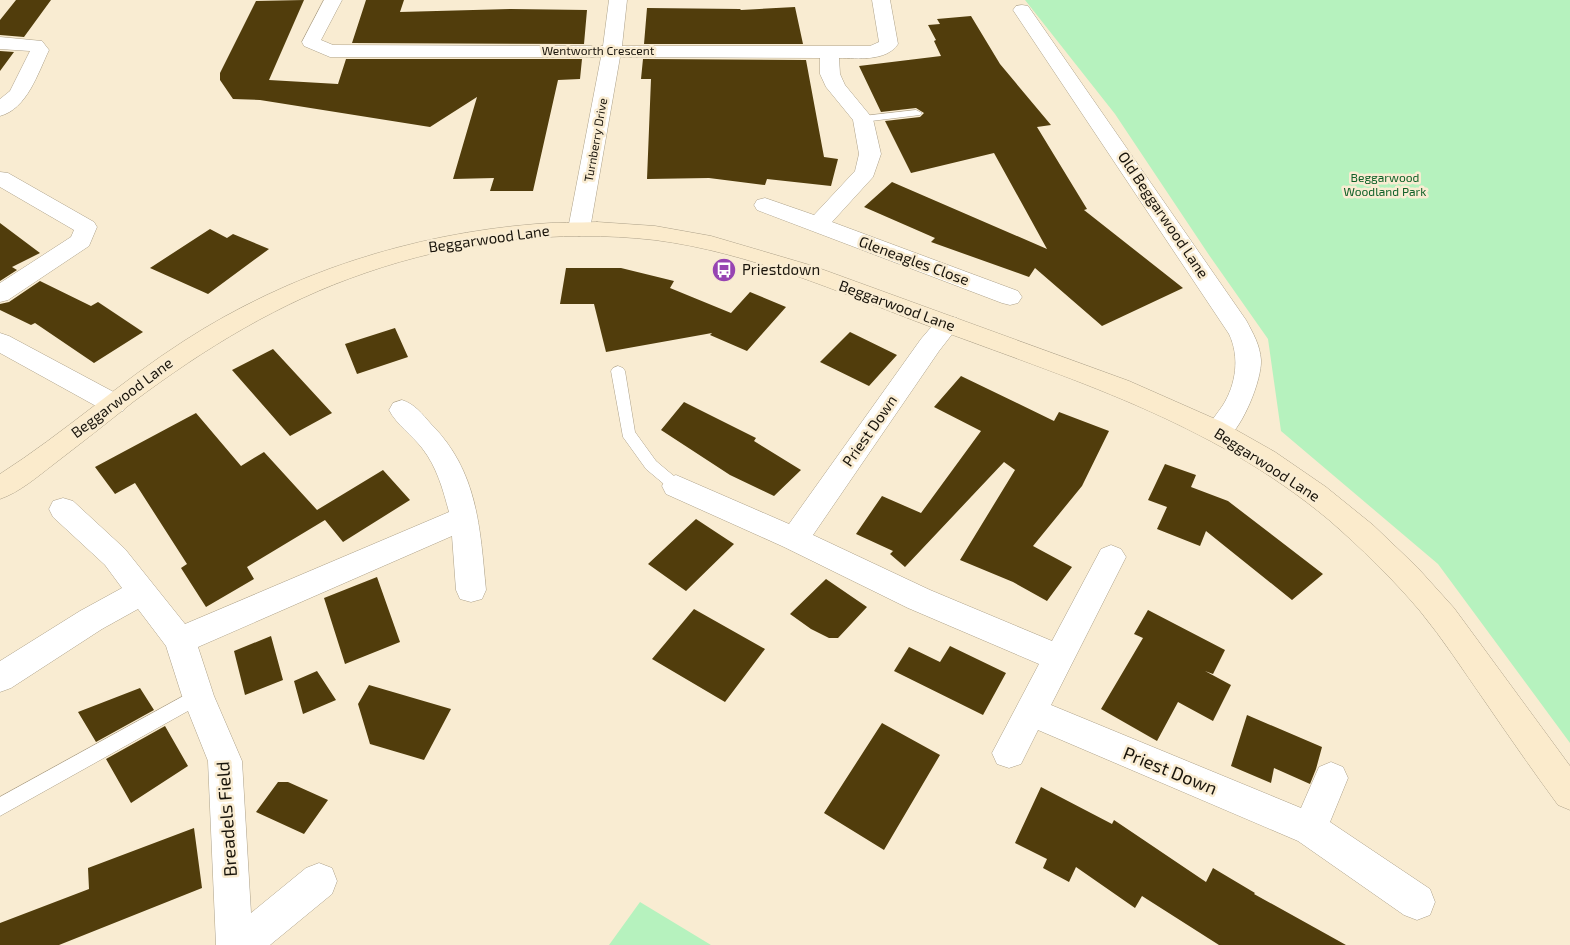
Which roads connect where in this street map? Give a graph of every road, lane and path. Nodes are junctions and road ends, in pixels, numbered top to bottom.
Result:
1 (333, 0) edge
2 (618, 0) edge
3 (881, 0) edge
4 (1022, 10) dead end
5 (0, 42) edge
6 (612, 50) junction
7 (829, 52) junction
8 (0, 110) edge
9 (916, 113) dead end
10 (863, 119) junction
11 (0, 178) edge
12 (765, 205) dead end
13 (818, 225) junction
14 (579, 229) junction
15 (0, 294) edge
16 (1010, 297) dead end
17 (948, 324) junction
18 (0, 342) edge
19 (618, 371) dead end
20 (114, 404) junction
21 (402, 410) dead end
22 (1218, 431) junction
23 (676, 486) joint
24 (0, 488) edge
25 (63, 509) dead end
26 (465, 518) junction
27 (794, 538) junction
28 (1111, 557) dead end
29 (472, 590) dead end
30 (142, 591) junction
31 (180, 640) junction
32 (1057, 657) junction
33 (0, 678) edge
34 (198, 696) junction
35 (1031, 712) junction
36 (1009, 753) dead end
37 (1331, 778) dead end
38 (1570, 794) edge
39 (0, 807) edge
40 (1310, 829) junction
41 (319, 881) dead end
42 (1417, 902) dead end
43 (235, 945) edge
44 (241, 945) edge

1 - 6 street, Wentworth Crescent
2 - 6 street, Turnberry Drive
3 - 7 street, Wentworth Crescent
4 - 22 street, Old Beggarwood Lane
5 - 8 street
6 - 7 street, Wentworth Crescent
6 - 14 street, Turnberry Drive
7 - 10 street
9 - 10 lane
10 - 13 street
11 - 15 street
12 - 13 street, Gleneagles Close
13 - 16 street, Gleneagles Close
14 - 17 street, Beggarwood Lane
14 - 20 street, Beggarwood Lane
17 - 22 street, Beggarwood Lane
17 - 27 street, Priest Down
18 - 20 street
19 - 23 lane
20 - 24 street, Beggarwood Lane
21 - 26 street
22 - 38 street, Beggarwood Lane
23 - 27 street
25 - 30 street, Breadels Field
26 - 29 street
26 - 31 street
27 - 32 street
28 - 32 street
30 - 31 street, Breadels Field
30 - 33 street
31 - 34 street, Breadels Field
32 - 35 street
34 - 39 lane
34 - 43 street, Breadels Field
35 - 36 street
35 - 40 street, Priest Down
37 - 40 street
40 - 42 street, Priest Down
41 - 44 street

